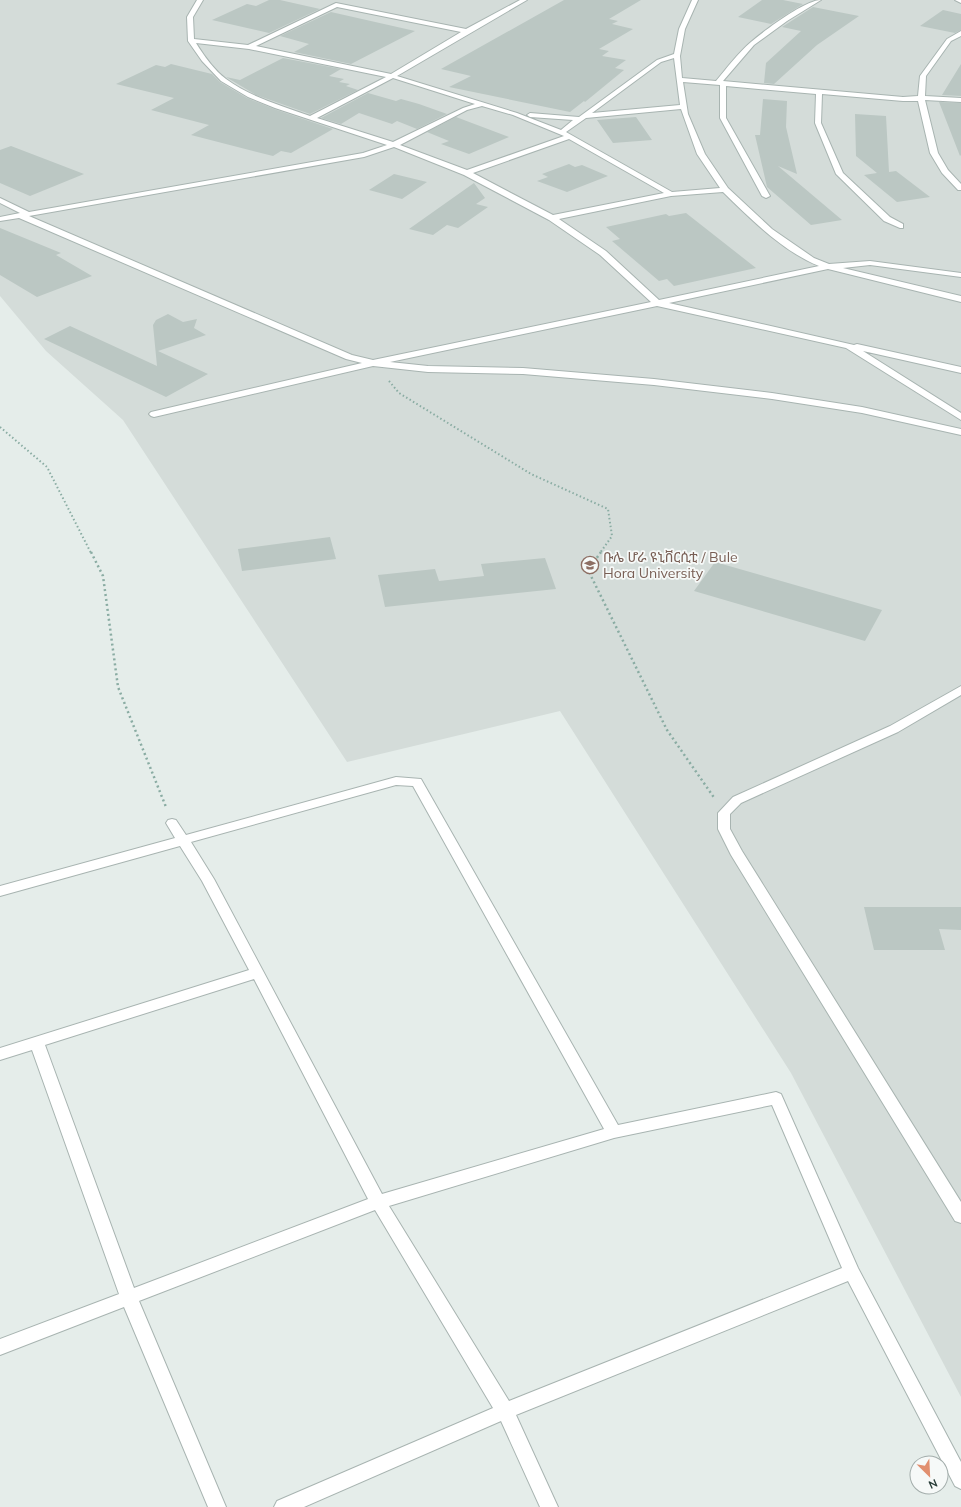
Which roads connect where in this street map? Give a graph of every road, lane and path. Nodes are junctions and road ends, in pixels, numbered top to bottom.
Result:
1 (200, 0) edge
2 (524, 0) edge
3 (695, 0) edge
4 (818, 0) edge
5 (467, 31) junction
6 (961, 33) edge
7 (191, 41) junction
8 (249, 47) junction
9 (677, 56) junction
10 (392, 76) junction
11 (679, 80) junction
12 (720, 83) junction
13 (819, 91) junction
14 (921, 99) junction
15 (961, 100) edge
16 (482, 104) junction
17 (683, 107) junction
18 (515, 114) junction
19 (583, 117) junction
20 (311, 118) junction
21 (562, 132) junction
22 (570, 136) junction
23 (394, 145) junction
24 (467, 172) junction
25 (961, 188) edge
26 (725, 190) junction
27 (671, 194) junction
28 (766, 196) dead end
29 (0, 200) edge
30 (24, 215) junction
31 (552, 218) junction
32 (0, 219) edge
33 (900, 226) dead end
34 (828, 267) junction
35 (961, 275) edge
36 (961, 299) edge
37 (657, 303) junction
38 (849, 346) junction
39 (373, 363) junction
40 (961, 370) edge
41 (154, 414) dead end
42 (961, 417) edge
43 (0, 427) edge
44 (961, 432) edge
45 (961, 690) edge
46 (724, 813) junction
47 (172, 823) joint
48 (183, 840) junction
49 (0, 891) edge
50 (257, 973) junction
51 (37, 1042) junction
52 (0, 1054) edge
53 (614, 1132) junction
54 (378, 1202) junction
55 (961, 1216) edge
56 (852, 1272) junction
57 (129, 1298) junction
58 (0, 1347) edge
59 (505, 1411) junction
60 (961, 1480) edge
61 (217, 1507) edge
62 (283, 1507) edge
63 (549, 1507) edge

1 - 7 street
2 - 5 street
3 - 9 street
4 - 12 street
5 - 8 street
5 - 10 street
6 - 14 street
7 - 8 street
7 - 20 street
8 - 10 street
9 - 11 street
9 - 19 street
10 - 16 street
10 - 20 street
11 - 12 street
11 - 17 street
12 - 13 street
12 - 28 street
13 - 14 street
13 - 33 street
14 - 15 street
14 - 25 street
16 - 18 street
16 - 23 street
17 - 19 street
17 - 26 street
18 - 19 street
18 - 21 street
19 - 21 street
20 - 23 street
21 - 22 street
22 - 24 street
22 - 27 street
23 - 24 street
23 - 30 street
24 - 31 street
26 - 27 street
26 - 34 street
27 - 31 street
29 - 30 street
30 - 32 street
30 - 39 street
31 - 37 street
34 - 35 street
34 - 36 street
34 - 37 street
37 - 38 street
37 - 39 street
38 - 40 street
38 - 42 street
39 - 41 street
39 - 44 street
39 - 46 path
43 - 47 path
45 - 46 street
46 - 55 street
47 - 48 street
48 - 49 street
48 - 50 street
48 - 53 street
50 - 51 street
50 - 54 street
51 - 52 street
51 - 57 street
53 - 54 street
53 - 56 street
54 - 57 street
54 - 59 street
56 - 59 street
56 - 60 street
57 - 58 street
57 - 61 street
59 - 62 street
59 - 63 street

